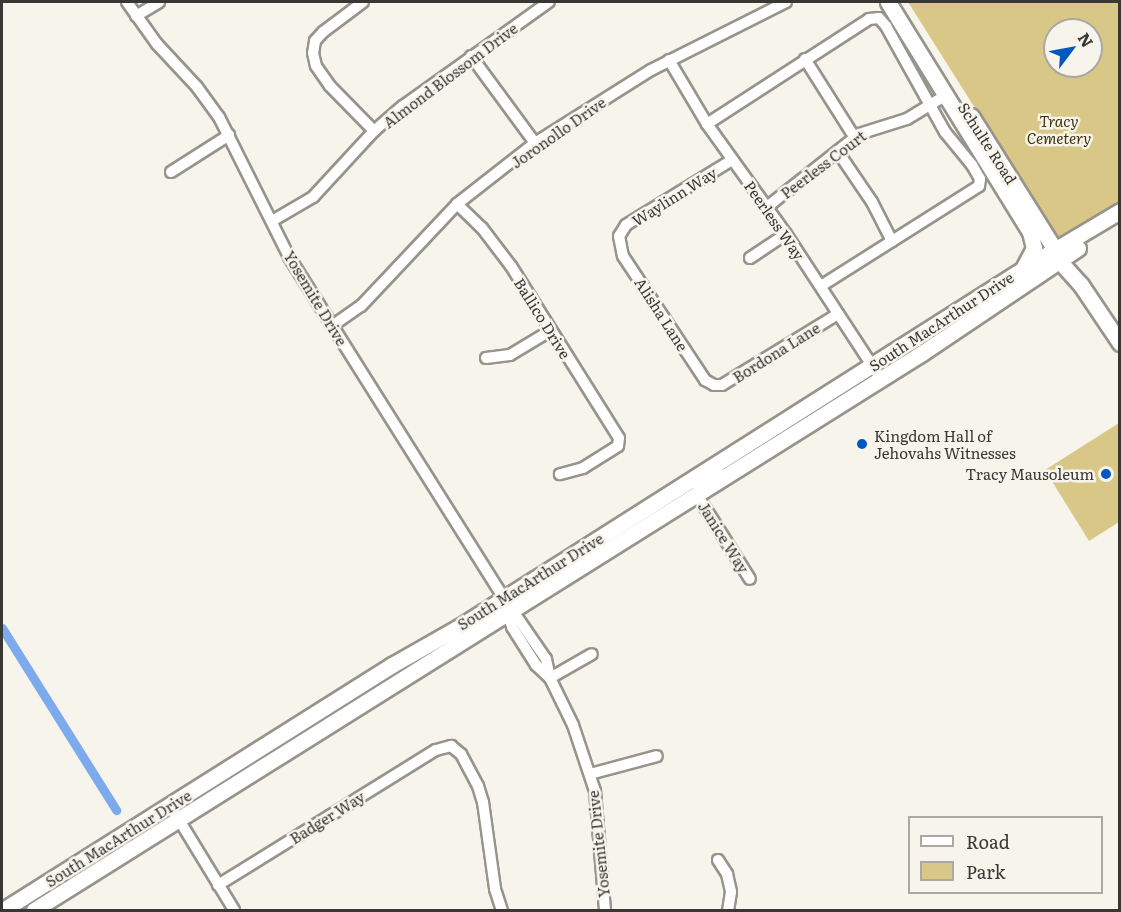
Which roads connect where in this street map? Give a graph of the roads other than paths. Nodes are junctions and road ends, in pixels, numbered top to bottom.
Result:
1 (127, 2) edge
2 (159, 2) edge
3 (363, 2) edge
4 (549, 2) edge
5 (786, 2) edge
6 (888, 2) edge
7 (899, 2) edge
8 (136, 16) junction
9 (471, 56) junction
10 (805, 59) junction
11 (669, 60) junction
12 (946, 95) junction
13 (930, 105) junction
14 (707, 124) junction
15 (374, 131) junction
16 (970, 134) junction
17 (230, 135) junction
18 (855, 138) junction
19 (535, 143) junction
20 (838, 152) junction
21 (732, 160) junction
22 (171, 172) dead end
23 (457, 204) junction
24 (767, 207) junction
25 (1119, 212) edge
26 (272, 221) junction
27 (1119, 222) edge
28 (786, 234) junction
29 (619, 236) joint
30 (892, 241) junction
31 (1056, 254) junction
32 (750, 258) dead end
33 (1019, 271) junction
34 (1081, 285) junction
35 (821, 286) junction
36 (992, 305) junction
37 (838, 314) junction
38 (332, 326) junction
39 (550, 331) junction
40 (1119, 343) edge
41 (486, 358) dead end
42 (872, 365) junction
43 (881, 379) junction
44 (714, 385) joint
45 (750, 442) junction
46 (560, 474) dead end
47 (697, 495) junction
48 (750, 579) dead end
49 (504, 598) junction
50 (511, 613) junction
51 (592, 654) dead end
52 (550, 678) junction
53 (657, 756) dead end
54 (590, 774) junction
55 (170, 805) junction
56 (178, 819) junction
57 (718, 860) dead end
58 (218, 885) junction
59 (3, 910) edge
60 (34, 910) edge
61 (234, 910) edge
62 (502, 910) edge
63 (605, 910) edge
64 (728, 910) edge

1 - 8 street, Yosemite Drive
2 - 8 street
3 - 15 street
4 - 9 street, Almond Blossom Drive
5 - 11 street, Joronollo Drive
6 - 12 main road
7 - 31 main road, Schulte Road
8 - 17 street, Yosemite Drive
9 - 15 street, Almond Blossom Drive
9 - 19 street
10 - 13 street
10 - 14 street
10 - 18 street
11 - 14 street, Peerless Way
11 - 19 street, Joronollo Drive
12 - 13 street, Peerless Court
12 - 16 main road
13 - 18 street, Peerless Court
13 - 30 street
14 - 21 street, Peerless Way
15 - 26 street, Almond Blossom Drive
16 - 31 main road, Schulte Road
16 - 33 main road
17 - 22 street
17 - 26 street, Yosemite Drive
18 - 20 street, Peerless Court
19 - 23 street, Joronollo Drive
20 - 24 street, Peerless Court
20 - 30 street
21 - 24 street, Peerless Way
21 - 29 street, Waylinn Way
23 - 38 street, Joronollo Drive
23 - 39 street, Ballico Drive
24 - 28 street, Peerless Way
25 - 31 main road
26 - 38 street, Yosemite Drive
27 - 31 main road
28 - 32 street
28 - 35 street, Peerless Way
29 - 44 street, Alisha Lane
30 - 35 street
31 - 33 main road, South MacArthur Drive
31 - 34 main road, Schulte Road
31 - 36 main road, South MacArthur Drive
33 - 42 main road, South MacArthur Drive
34 - 36 main road
34 - 40 main road, Schulte Road
35 - 37 street, Peerless Way
36 - 43 main road, South MacArthur Drive
37 - 42 street, Peerless Way
37 - 44 street, Bordona Lane
38 - 49 street, Yosemite Drive
39 - 41 street
39 - 46 street, Ballico Drive
42 - 43 street, Peerless Way
42 - 45 main road, South MacArthur Drive
43 - 47 main road, South MacArthur Drive
45 - 47 street
45 - 49 main road, South MacArthur Drive
47 - 48 street, Janice Way
47 - 50 main road, South MacArthur Drive
49 - 50 street, Yosemite Drive
49 - 55 main road, South MacArthur Drive
50 - 52 street, Yosemite Drive
50 - 56 main road, South MacArthur Drive
51 - 52 street
52 - 54 street, Yosemite Drive
53 - 54 street
54 - 63 street, Yosemite Drive
55 - 56 street
55 - 59 main road, South MacArthur Drive
56 - 58 street
56 - 60 main road, South MacArthur Drive
57 - 64 street
58 - 61 street
58 - 62 street, Badger Way

